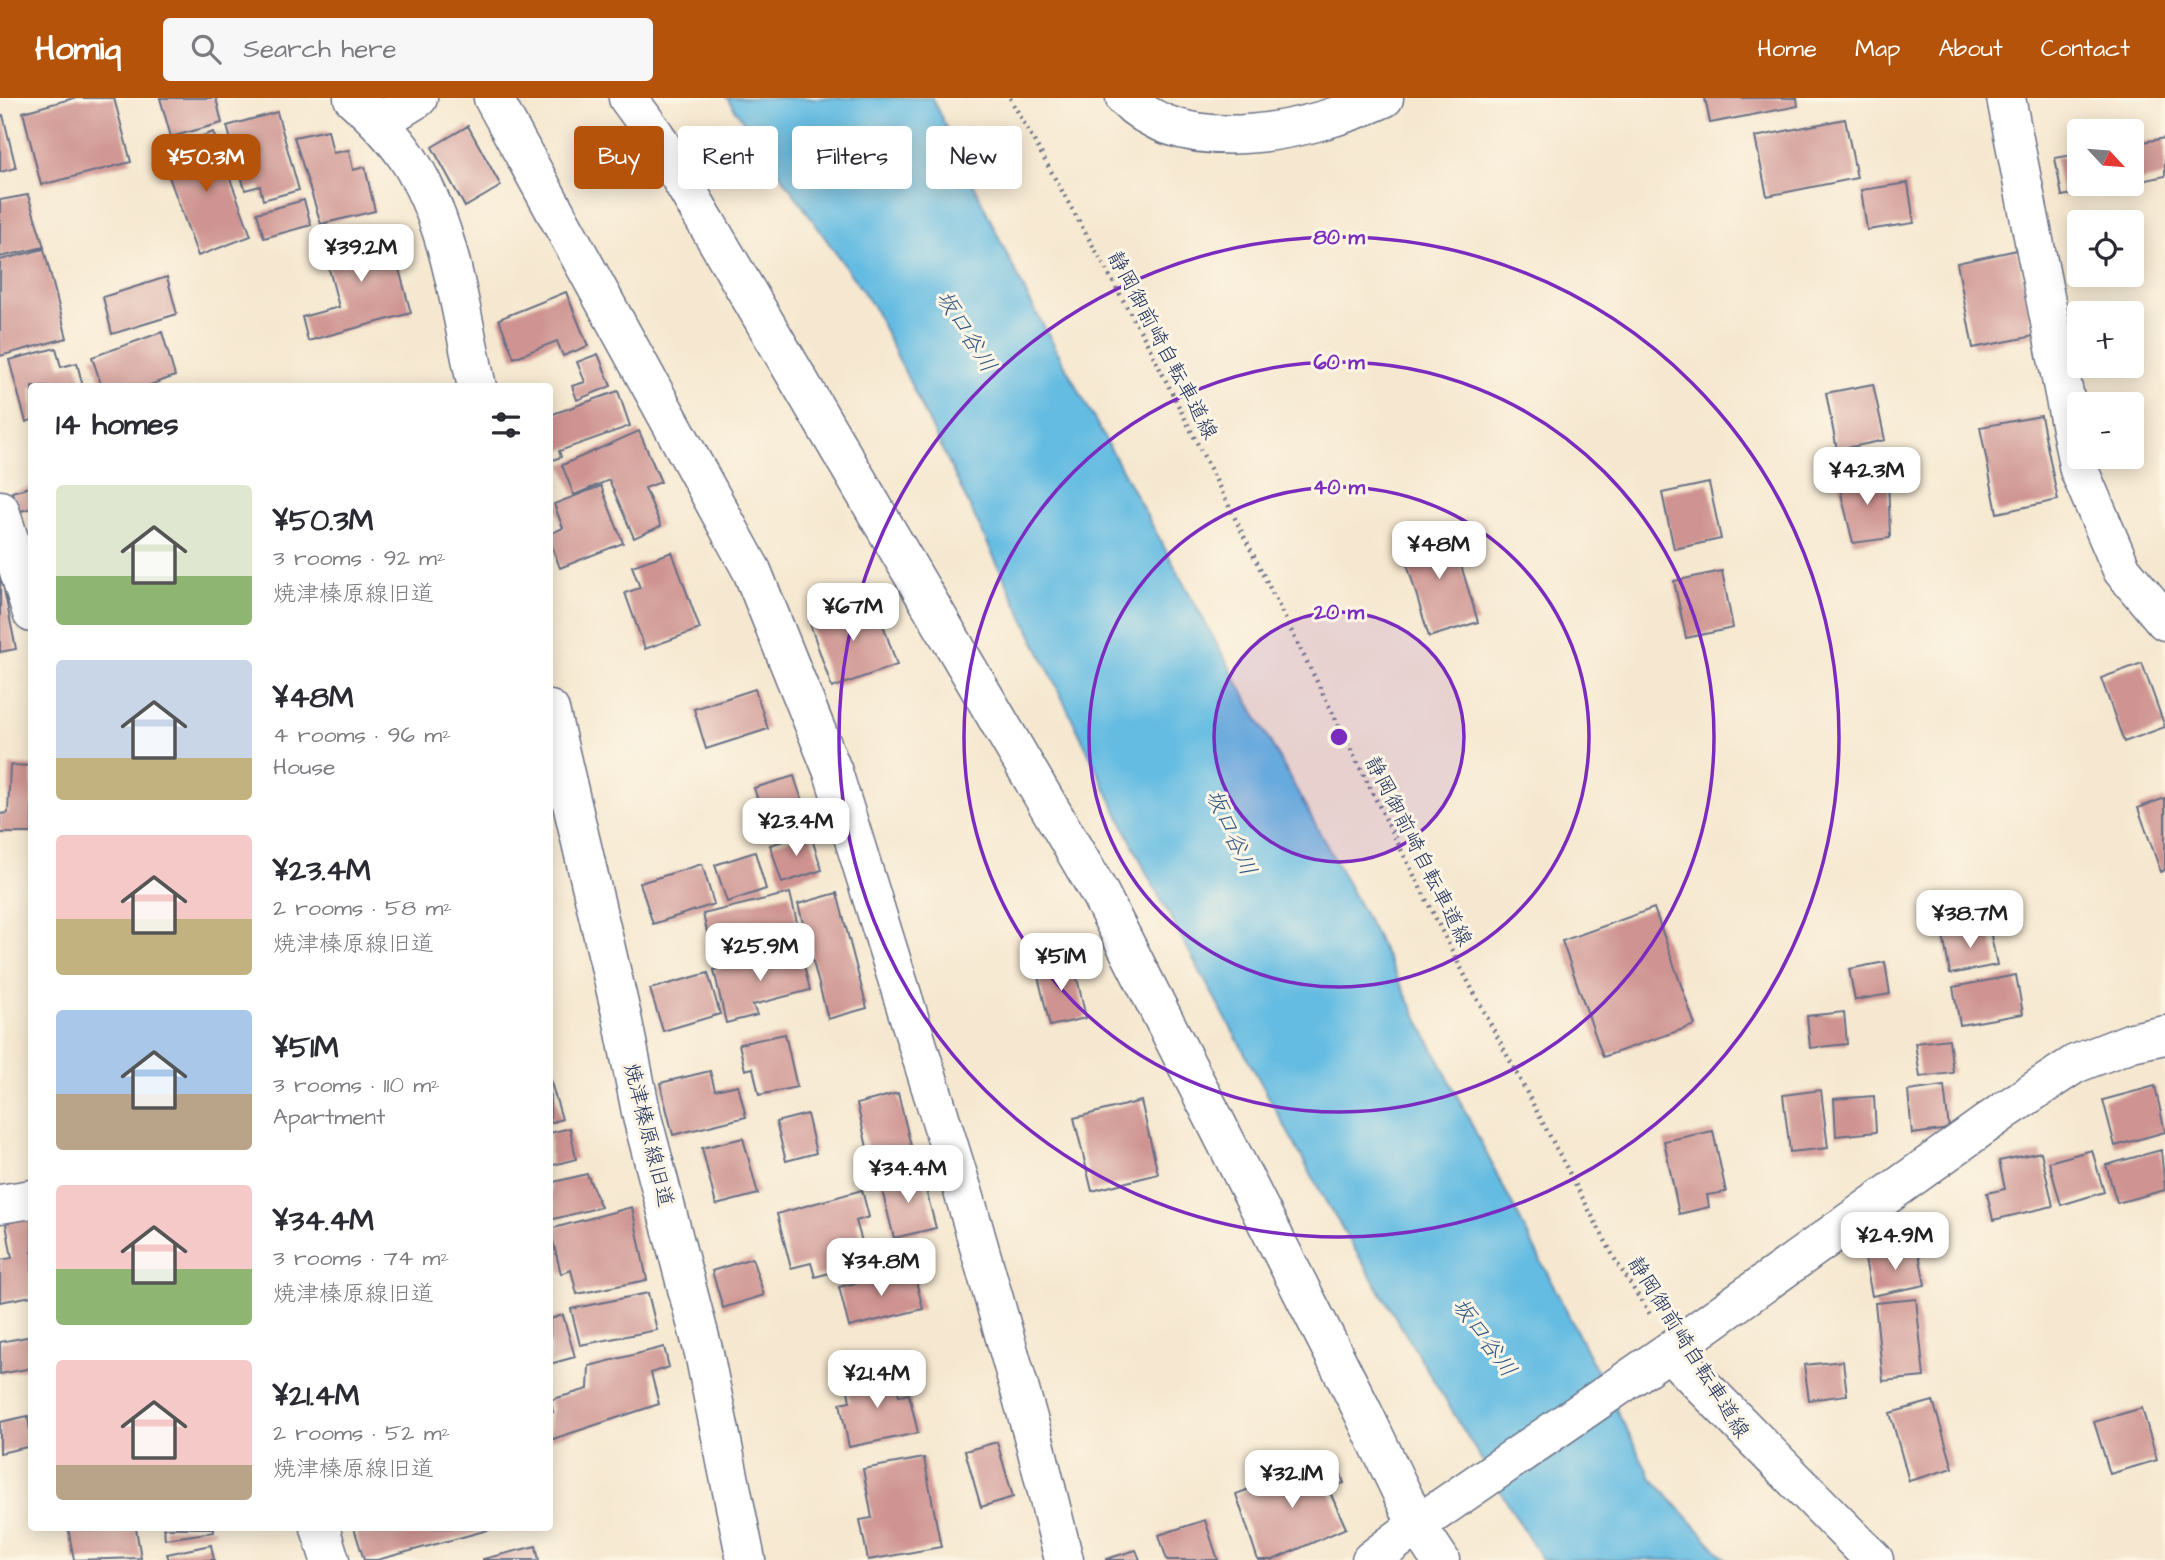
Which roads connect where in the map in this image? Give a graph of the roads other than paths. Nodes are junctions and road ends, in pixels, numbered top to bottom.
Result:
1 (418, 98) edge
2 (493, 98) edge
3 (628, 98) edge
4 (1125, 98) edge
5 (2007, 98) edge
6 (1368, 102) edge
7 (366, 110) edge
8 (476, 383) edge
9 (0, 510) edge
10 (28, 600) edge
11 (2165, 621) edge
12 (553, 723) edge
13 (2165, 1035) edge
14 (28, 1200) edge
15 (0, 1204) edge
16 (1663, 1355) junction
17 (1417, 1525) junction
18 (321, 1531) edge
19 (330, 1560) edge
20 (746, 1560) edge
21 (1064, 1560) edge
22 (1371, 1560) edge
23 (1440, 1560) edge
24 (1874, 1560) edge

1 - 7 street
2 - 21 street
3 - 17 street
4 - 6 street
5 - 11 street
7 - 8 street
9 - 10 street
12 - 20 street, 焼津榛原線旧道
13 - 16 street
14 - 15 street
16 - 17 street
16 - 24 street
17 - 22 street
17 - 23 street
18 - 19 street

